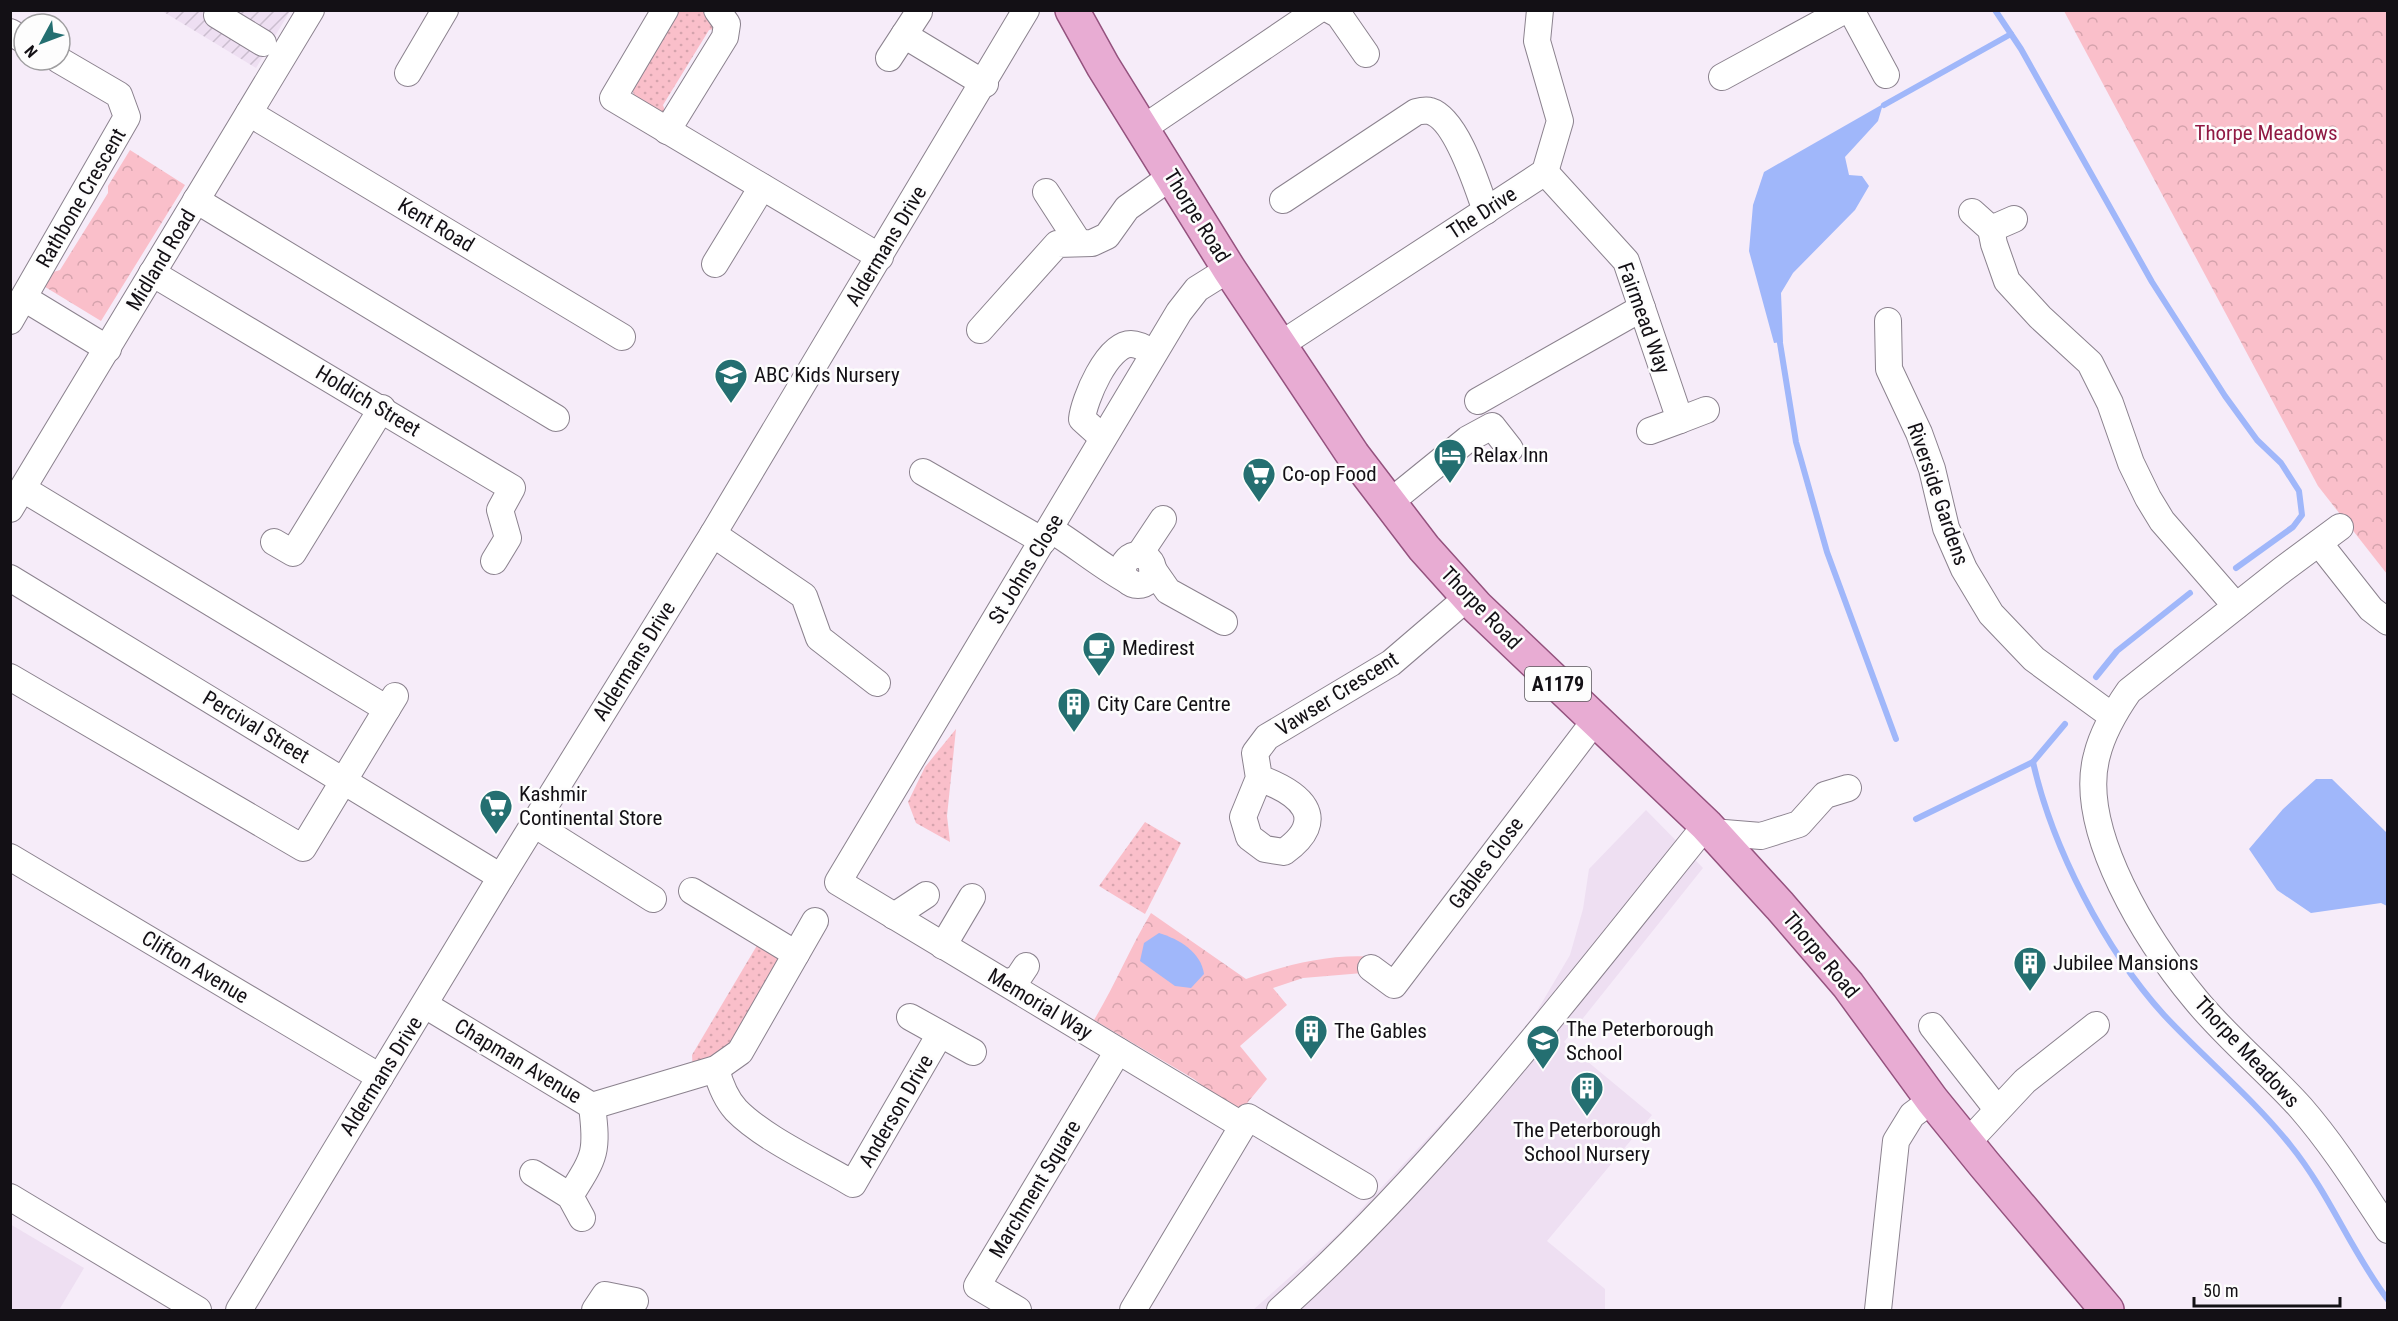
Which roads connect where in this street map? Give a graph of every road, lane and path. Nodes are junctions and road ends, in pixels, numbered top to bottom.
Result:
1 (445, 10) edge
2 (665, 10) edge
3 (717, 10) edge
4 (1026, 10) edge
5 (1072, 10) edge
6 (1318, 10) edge
7 (1330, 10) edge
8 (1540, 10) edge
9 (1845, 10) edge
10 (1851, 10) edge
11 (215, 12) edge
12 (307, 12) edge
13 (919, 12) edge
14 (904, 35) junction
15 (263, 43) dead end
16 (1366, 54) dead end
17 (889, 58) dead end
18 (72, 68) edge
19 (408, 74) dead end
20 (1886, 75) dead end
21 (1722, 77) dead end
22 (985, 84) junction
23 (249, 113) junction
24 (1142, 129) junction
25 (667, 131) junction
26 (1545, 172) junction
27 (1172, 176) junction
28 (762, 187) junction
29 (1046, 192) dead end
30 (196, 200) junction
31 (1283, 200) dead end
32 (1486, 211) junction
33 (1972, 212) dead end
34 (1079, 243) junction
35 (880, 257) junction
36 (715, 264) dead end
37 (1229, 269) junction
38 (152, 273) junction
39 (24, 298) junction
40 (1642, 308) junction
41 (10, 321) edge
42 (1888, 321) dead end
43 (980, 330) dead end
44 (622, 337) dead end
45 (1280, 345) junction
46 (108, 349) junction
47 (1153, 353) junction
48 (1478, 401) dead end
49 (382, 408) junction
50 (1706, 410) dead end
51 (556, 418) dead end
52 (1680, 420) junction
53 (1650, 431) dead end
54 (1103, 438) junction
55 (1510, 449) dead end
56 (922, 472) dead end
57 (17, 499) edge
58 (1389, 503) junction
59 (2340, 527) dead end
60 (713, 534) junction
61 (1047, 535) junction
62 (274, 542) dead end
63 (2319, 543) junction
64 (494, 561) dead end
65 (10, 578) edge
66 (1468, 597) junction
67 (2236, 606) junction
68 (1224, 622) dead end
69 (2388, 622) edge
70 (10, 677) edge
71 (877, 683) dead end
72 (2112, 716) junction
73 (1596, 719) junction
74 (1259, 778) dead end
75 (344, 781) junction
76 (1848, 788) dead end
77 (534, 824) junction
78 (1709, 828) junction
79 (10, 857) edge
80 (501, 877) junction
81 (837, 882) joint
82 (692, 891) dead end
83 (972, 897) dead end
84 (654, 899) dead end
85 (815, 921) dead end
86 (943, 946) junction
87 (796, 954) junction
88 (1371, 968) dead end
89 (425, 1005) junction
90 (2096, 1024) dead end
91 (1932, 1026) dead end
92 (1118, 1051) junction
93 (973, 1052) dead end
94 (716, 1069) junction
95 (380, 1077) junction
96 (1932, 1100) junction
97 (592, 1106) junction
98 (1996, 1109) junction
99 (1243, 1126) junction
100 (1967, 1143) junction
101 (533, 1173) dead end
102 (1364, 1186) dead end
103 (570, 1196) junction
104 (10, 1197) edge
105 (582, 1218) dead end
106 (2388, 1230) edge
107 (635, 1301) dead end
108 (198, 1311) edge
109 (239, 1311) edge
110 (595, 1311) edge
111 (1018, 1311) edge
112 (1133, 1311) edge
113 (1280, 1311) edge
114 (1878, 1311) edge
115 (2107, 1311) edge

1 - 19 street
2 - 25 street
3 - 25 street
4 - 22 street, Aldermans Drive
5 - 24 main road, Thorpe Road / A1179
6 - 24 street
7 - 16 street
8 - 26 street
9 - 21 street
10 - 20 street
11 - 15 street
12 - 23 street, Midland Road
13 - 14 street
14 - 17 street
14 - 22 street
18 - 39 street, Rathbone Crescent
22 - 35 street, Aldermans Drive
23 - 30 street, Midland Road
23 - 44 street, Kent Road
24 - 27 main road, Thorpe Road / A1179
25 - 28 street
26 - 32 street, The Drive
26 - 40 street, Fairmead Way
27 - 34 street
27 - 37 main road, Thorpe Road / A1179
28 - 35 street
28 - 36 street
29 - 34 street
30 - 38 street, Midland Road
30 - 51 street
31 - 32 street
32 - 45 street, The Drive
33 - 67 street
34 - 43 street
35 - 60 street, Aldermans Drive
37 - 45 main road, Thorpe Road / A1179
37 - 47 street, St Johns Close
38 - 46 street, Midland Road
38 - 49 street, Holdich Street
39 - 41 street, Rathbone Crescent
39 - 46 street
40 - 48 street
40 - 52 street, Fairmead Way
42 - 72 street, Riverside Gardens
45 - 58 main road, Thorpe Road / A1179
46 - 57 street, Midland Road
47 - 54 street, St Johns Close
47 - 54 street
49 - 62 street
49 - 64 street, Holdich Street
50 - 52 street
52 - 53 street
54 - 61 street, St Johns Close
55 - 58 street
56 - 61 street
57 - 75 street
58 - 66 main road, Thorpe Road / A1179
59 - 63 street, Thorpe Meadows
60 - 71 street
60 - 77 street, Aldermans Drive
61 - 68 street
61 - 81 street, St Johns Close
63 - 67 street, Thorpe Meadows
63 - 69 street
65 - 75 street, Percival Street
66 - 73 main road, Thorpe Road / A1179
66 - 74 street, Vawser Crescent
67 - 72 street, Thorpe Meadows
70 - 75 street
72 - 106 street, Thorpe Meadows
73 - 78 main road, Thorpe Road / A1179
73 - 88 street, Gables Close
75 - 80 street, Percival Street
76 - 78 street
77 - 80 street, Aldermans Drive
77 - 84 street
78 - 96 main road, Thorpe Road / A1179
78 - 113 street
79 - 95 street, Clifton Avenue
80 - 89 street, Aldermans Drive
81 - 86 street, Memorial Way
82 - 87 street
83 - 86 street
85 - 87 street, Chapman Avenue
86 - 92 street, Memorial Way
87 - 94 street, Chapman Avenue
89 - 95 street, Aldermans Drive
89 - 97 street, Chapman Avenue
90 - 98 street
91 - 98 street
92 - 99 street, Memorial Way
92 - 111 street, Marchment Square
93 - 94 street, Anderson Drive
94 - 97 street, Chapman Avenue
95 - 109 street, Aldermans Drive
96 - 100 main road, Thorpe Road / A1179
96 - 114 street
97 - 103 street
98 - 100 street
99 - 102 street
99 - 112 street
100 - 115 main road, Thorpe Road / A1179
101 - 103 street
103 - 105 street
104 - 108 street
107 - 110 street

